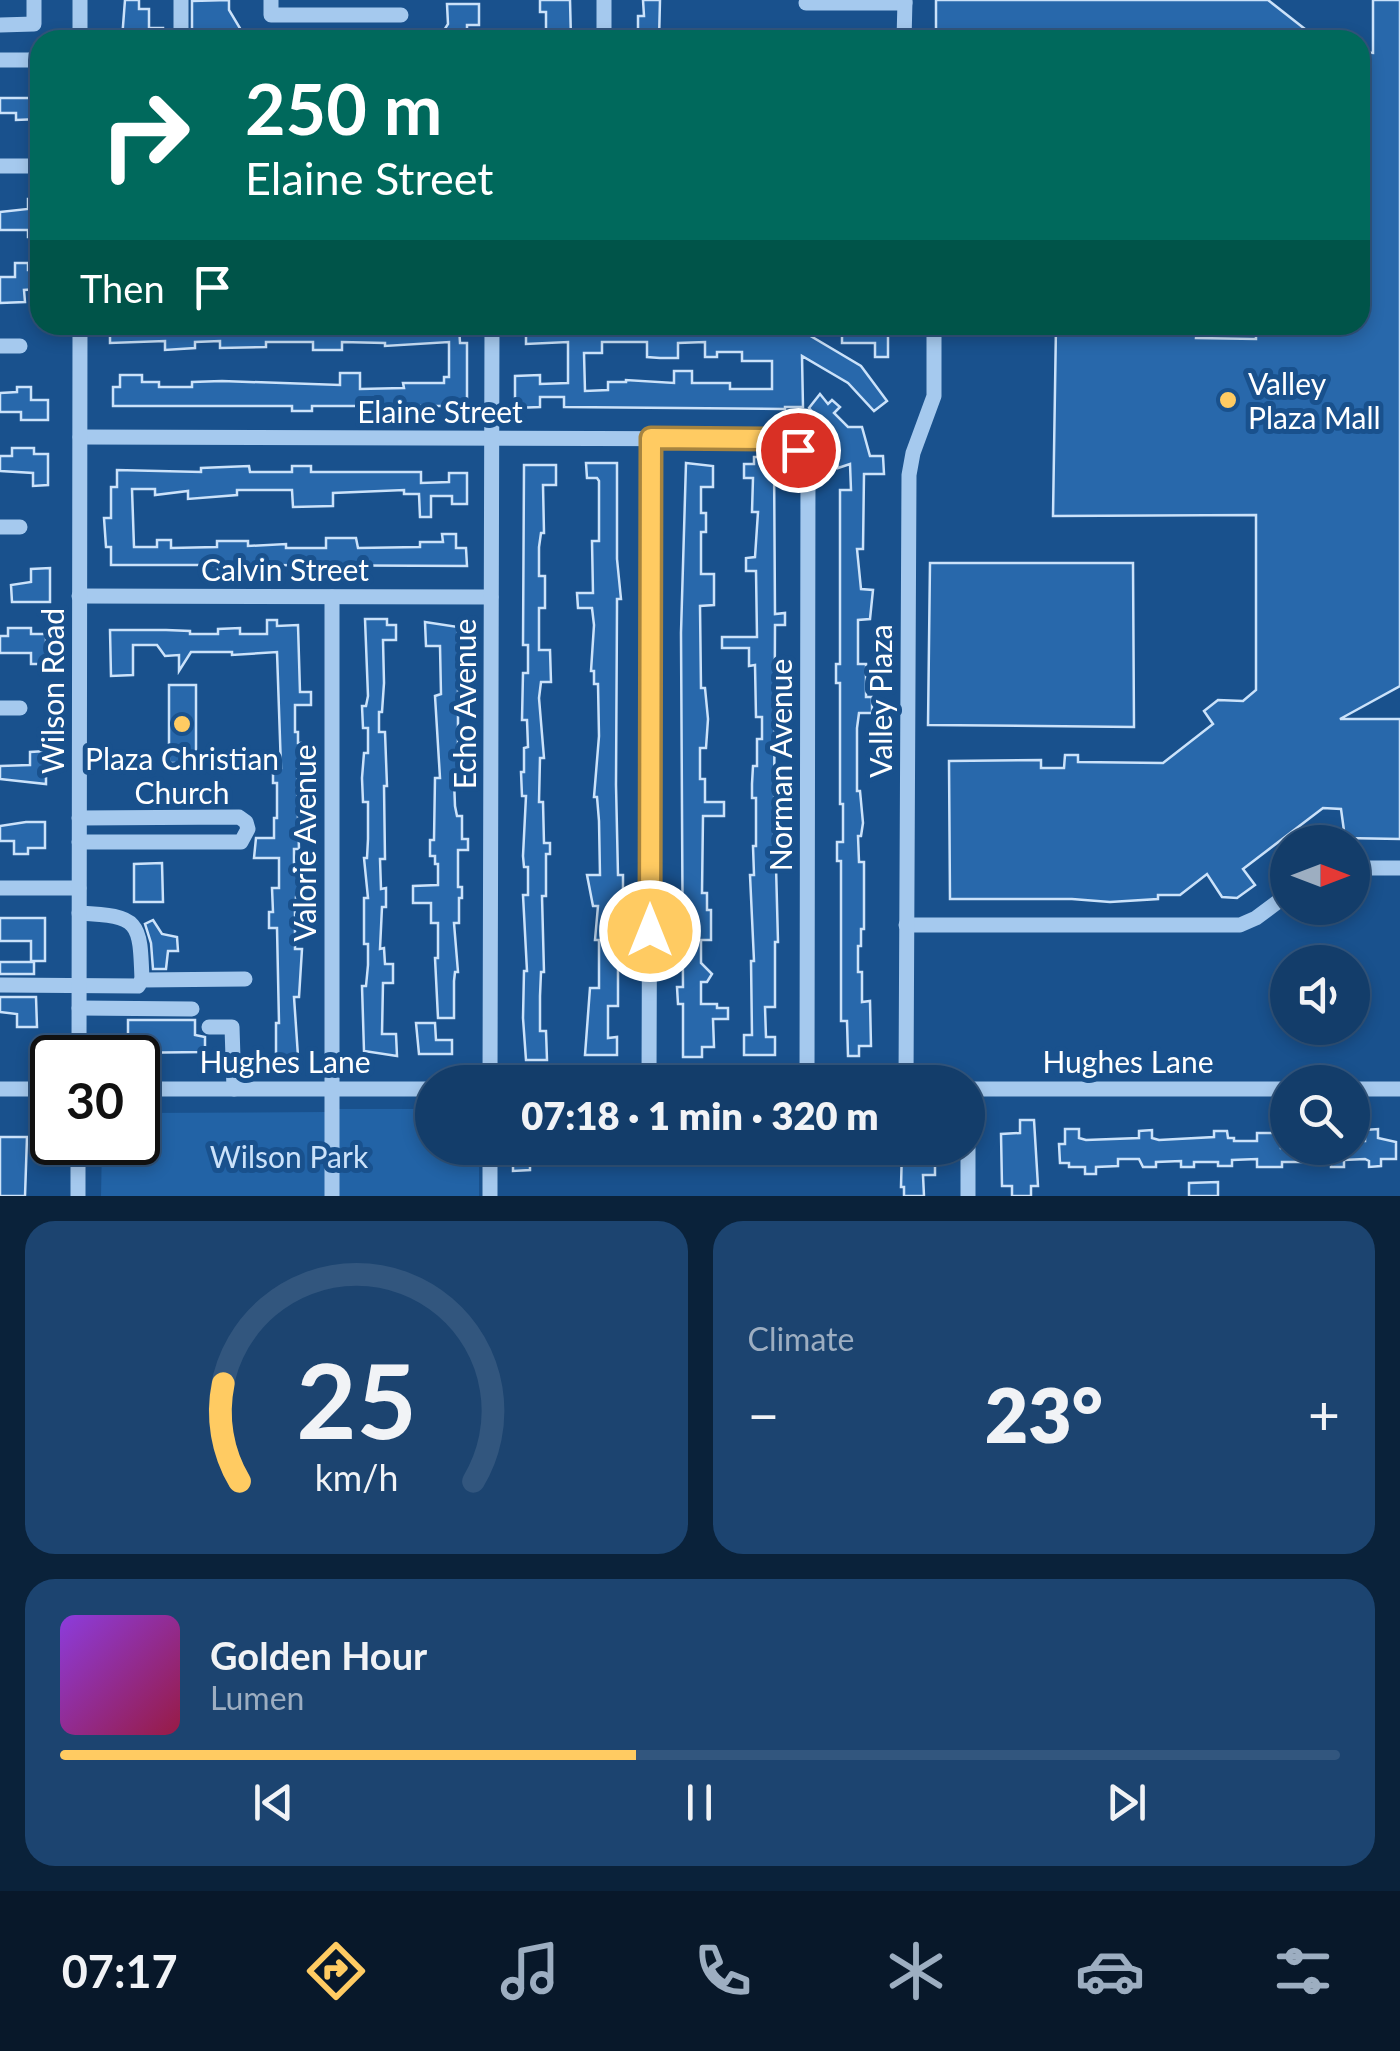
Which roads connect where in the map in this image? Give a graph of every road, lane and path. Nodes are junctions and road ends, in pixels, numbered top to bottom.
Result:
1 (34, 0) edge
2 (80, 0) edge
3 (181, 0) edge
4 (271, 0) edge
5 (604, 0) edge
6 (904, 2) edge
7 (806, 3) dead end
8 (401, 16) dead end
9 (34, 24) junction
10 (0, 25) edge
11 (34, 30) edge
12 (80, 30) edge
13 (181, 30) edge
14 (604, 30) edge
15 (904, 30) edge
16 (0, 60) edge
17 (30, 60) edge
18 (0, 166) edge
19 (30, 166) edge
20 (80, 335) edge
21 (492, 335) edge
22 (934, 335) edge
23 (0, 346) edge
24 (20, 346) dead end
25 (80, 437) junction
26 (492, 438) junction
27 (651, 438) junction
28 (798, 450) joint
29 (0, 527) edge
30 (20, 527) dead end
31 (79, 596) junction
32 (332, 597) junction
33 (491, 597) junction
34 (0, 708) edge
35 (20, 708) dead end
36 (79, 818) junction
37 (79, 842) junction
38 (1370, 868) edge
39 (1400, 868) edge
40 (0, 888) edge
41 (79, 888) junction
42 (1270, 908) edge
43 (80, 913) junction
44 (906, 925) junction
45 (245, 979) dead end
46 (142, 980) junction
47 (0, 986) edge
48 (80, 986) junction
49 (79, 1008) junction
50 (192, 1009) dead end
51 (209, 1027) dead end
52 (79, 1035) edge
53 (490, 1065) edge
54 (650, 1065) edge
55 (808, 1065) edge
56 (906, 1065) edge
57 (0, 1088) edge
58 (30, 1089) edge
59 (160, 1089) edge
60 (234, 1089) junction
61 (331, 1089) junction
62 (415, 1089) edge
63 (985, 1089) edge
64 (1270, 1089) edge
65 (1370, 1089) edge
66 (1400, 1089) edge
67 (78, 1165) edge
68 (490, 1165) edge
69 (968, 1165) edge
70 (78, 1196) edge
71 (332, 1196) edge
72 (490, 1196) edge
73 (968, 1196) edge

1 - 9 street
2 - 12 street
3 - 13 street
4 - 8 street
5 - 14 street
6 - 7 street
6 - 15 street
9 - 10 street
9 - 11 street
16 - 17 street
18 - 19 street
20 - 25 street, Wilson Road
21 - 26 street, Echo Avenue
22 - 44 street, Valley Plaza
23 - 24 street
25 - 26 street, Elaine Street
25 - 31 street, Wilson Road
26 - 27 street, Elaine Street
26 - 33 street, Echo Avenue
27 - 28 street, Elaine Street
27 - 54 street
28 - 55 street, Norman Avenue
29 - 30 street
31 - 32 street, Calvin Street
31 - 36 street, Wilson Road
32 - 33 street, Calvin Street
32 - 61 street, Valorie Avenue
33 - 53 street, Echo Avenue
34 - 35 street
36 - 37 street, Wilson Road
36 - 37 street
37 - 41 street, Wilson Road
38 - 39 street
40 - 41 street
41 - 43 street, Wilson Road
42 - 44 street
43 - 46 street
43 - 48 street, Wilson Road
44 - 56 street, Valley Plaza
45 - 46 street
46 - 48 street
47 - 48 street
48 - 49 street, Wilson Road
49 - 50 street
49 - 52 street, Wilson Road
51 - 60 street
57 - 58 street
59 - 60 street, Hughes Lane
60 - 61 street, Hughes Lane
61 - 62 street, Hughes Lane
61 - 71 street, Valorie Avenue
63 - 64 street, Hughes Lane
65 - 66 street
67 - 70 street
68 - 72 street
69 - 73 street

